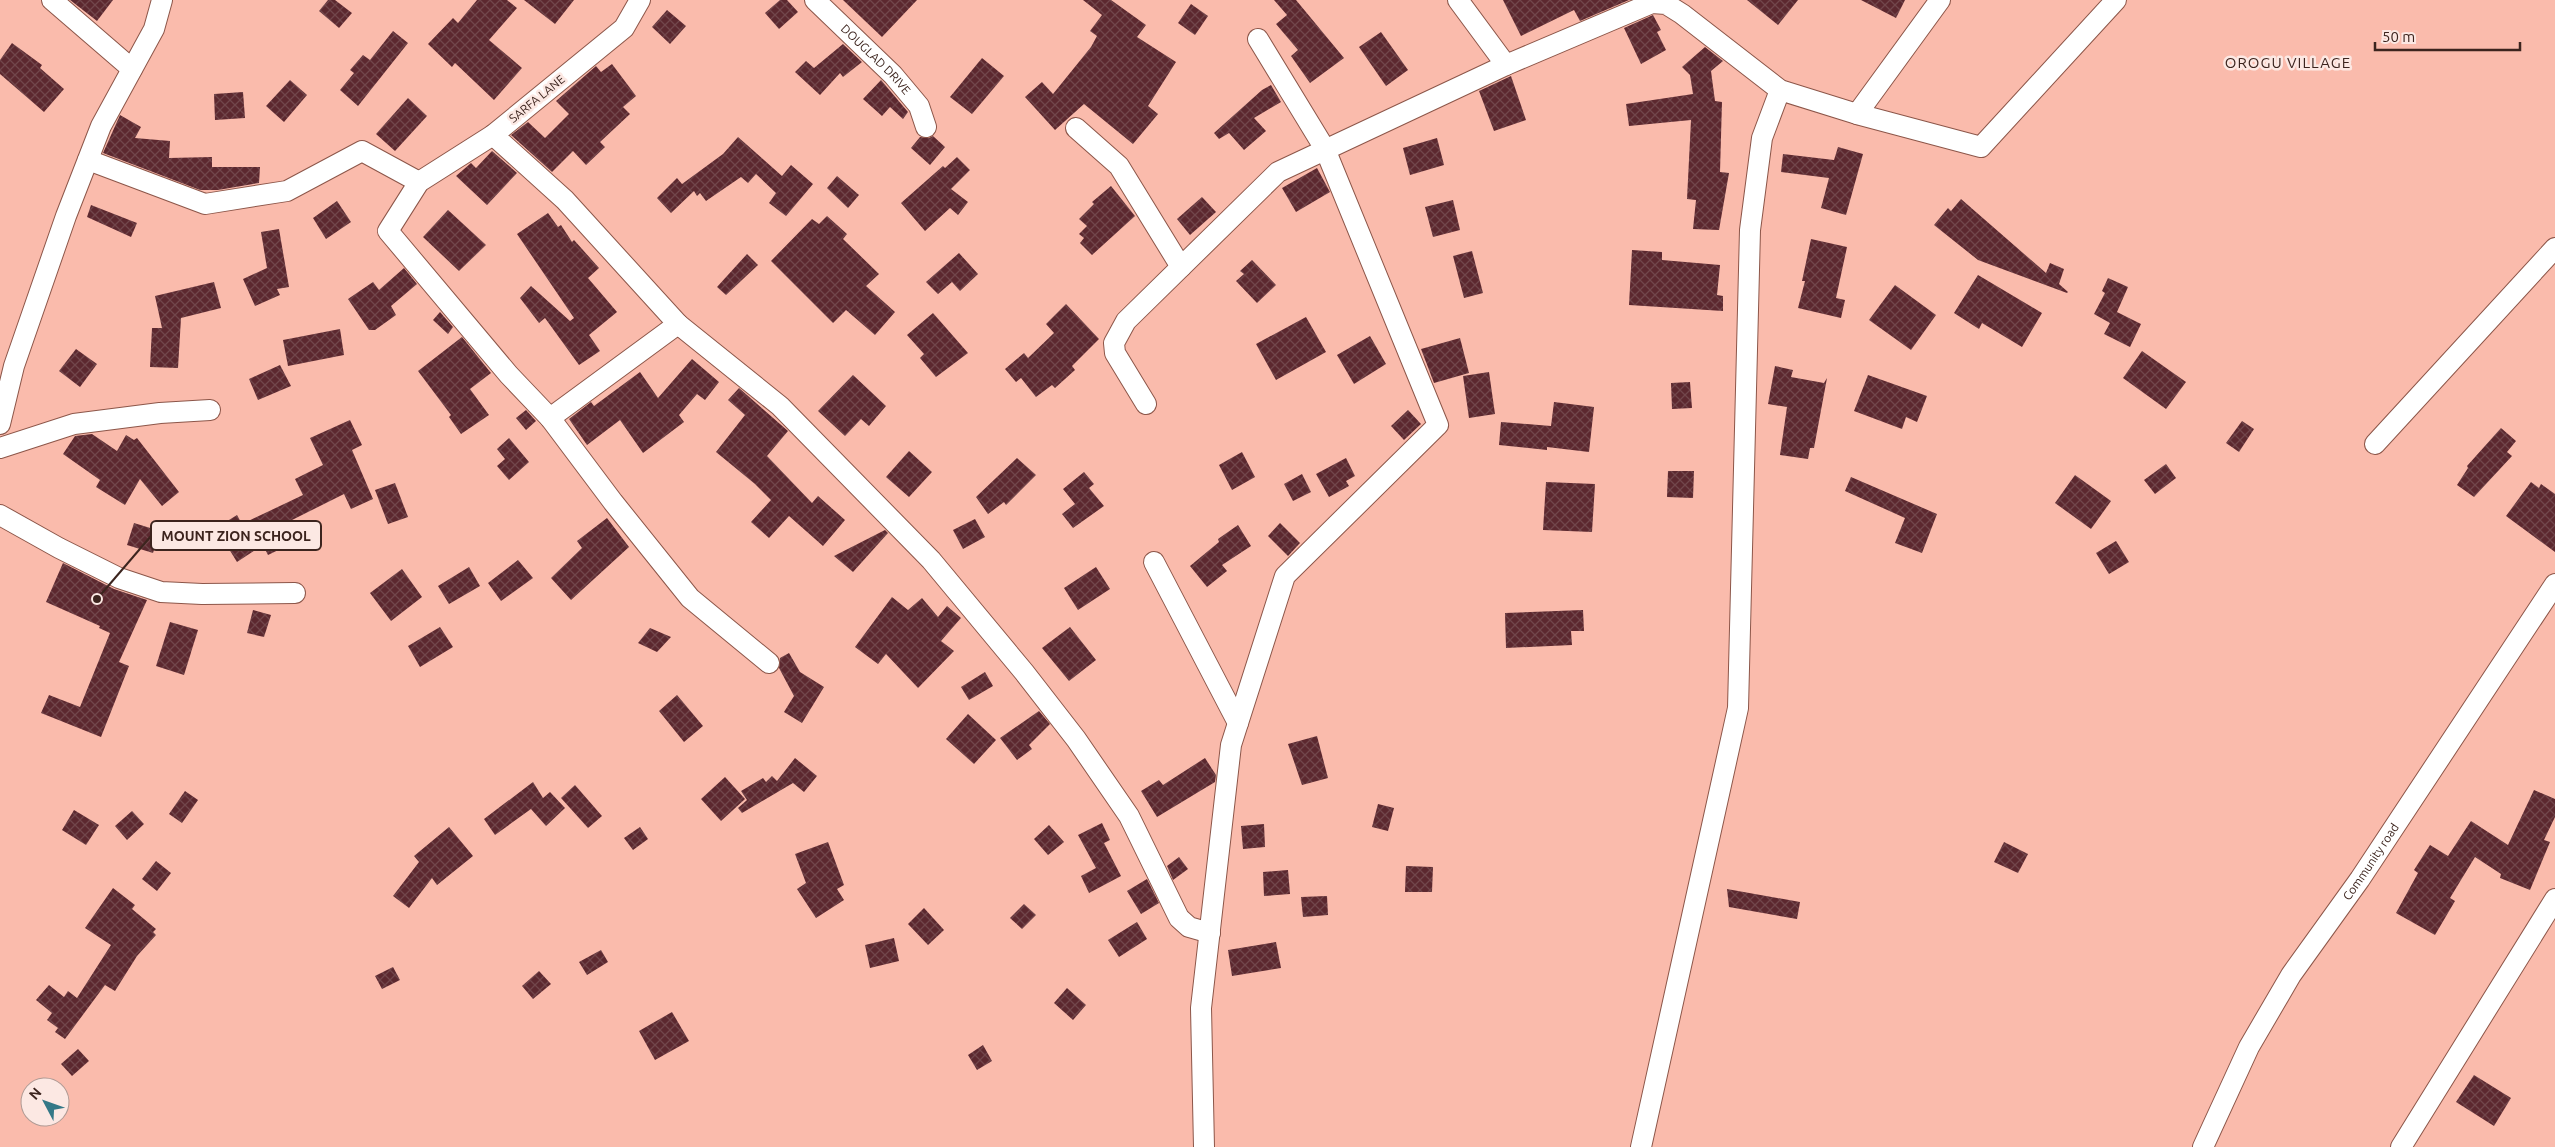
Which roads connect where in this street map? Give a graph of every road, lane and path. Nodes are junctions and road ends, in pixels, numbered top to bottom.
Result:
1 (52, 0) edge
2 (162, 0) edge
3 (640, 0) edge
4 (815, 0) edge
5 (1458, 0) edge
6 (1940, 0) edge
7 (2116, 0) edge
8 (1258, 39) dead end
9 (1506, 65) junction
10 (132, 69) junction
11 (1780, 90) junction
12 (1857, 114) junction
13 (926, 127) dead end
14 (1076, 128) dead end
15 (493, 134) junction
16 (1325, 149) junction
17 (88, 160) junction
18 (419, 182) junction
19 (2555, 248) edge
20 (1181, 267) junction
21 (678, 324) junction
22 (7, 365) edge
23 (1146, 404) dead end
24 (210, 410) dead end
25 (550, 418) junction
26 (0, 424) edge
27 (2375, 444) dead end
28 (0, 448) edge
29 (0, 515) edge
30 (1154, 562) dead end
31 (2555, 584) edge
32 (295, 593) dead end
33 (769, 663) dead end
34 (1238, 723) junction
35 (2555, 899) edge
36 (1210, 933) junction
37 (1204, 1147) edge
38 (1641, 1147) edge
39 (2203, 1147) edge
40 (2401, 1147) edge

1 - 10 street
2 - 10 street
3 - 15 street, SARFA LANE
4 - 13 street, DOUGLAD DRIVE
5 - 9 street
6 - 12 street
7 - 12 street
8 - 16 street
9 - 11 street
9 - 16 street
10 - 17 street
11 - 12 street
11 - 38 street
14 - 20 street
15 - 18 street, SARFA LANE
15 - 21 street
16 - 20 street
16 - 34 street
17 - 18 street
17 - 22 street
18 - 25 street
19 - 27 street
20 - 23 street
21 - 25 street
21 - 36 street
22 - 26 street
24 - 28 street
25 - 33 street
29 - 32 street
30 - 34 street
31 - 39 street, Community road
34 - 36 street
35 - 40 street
36 - 37 street

